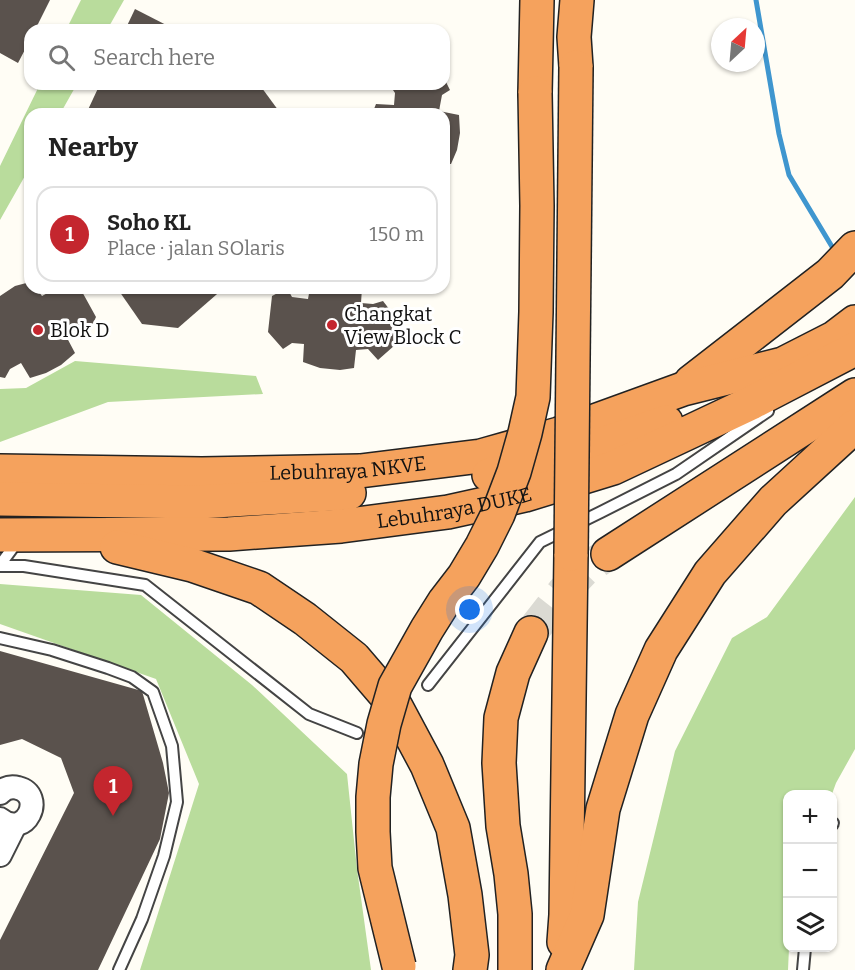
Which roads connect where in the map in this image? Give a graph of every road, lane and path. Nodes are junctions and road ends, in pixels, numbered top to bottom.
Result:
1 (537, 0) edge
2 (577, 0) edge
3 (855, 248) edge
4 (855, 322) edge
5 (855, 350) edge
6 (791, 377) junction
7 (683, 389) junction
8 (855, 395) edge
9 (780, 403) dead end
10 (855, 426) edge
11 (0, 471) edge
12 (0, 499) edge
13 (12, 535) edge
14 (608, 554) tunnel mouth
15 (0, 566) edge
16 (531, 633) tunnel mouth
17 (0, 638) edge
18 (428, 685) dead end
19 (357, 733) dead end
20 (0, 793) edge
21 (7, 822) edge
22 (0, 855) edge
23 (805, 952) edge
24 (399, 968) edge
25 (119, 970) edge
26 (470, 970) edge
27 (516, 970) edge
28 (562, 970) edge
29 (803, 970) edge

1 - 24 highway, bridge
2 - 28 highway, bridge
3 - 7 highway
4 - 6 highway, Lebuhraya DUKE
5 - 6 lane
5 - 13 highway, Lebuhraya DUKE
6 - 7 highway, Lebuhraya DUKE
6 - 12 highway, Lebuhraya DUKE
7 - 11 highway, Lebuhraya NKVE
8 - 14 highway
9 - 18 lane
10 - 28 highway
13 - 15 lane
13 - 26 highway
15 - 19 lane
16 - 27 highway
17 - 25 lane
20 - 21 street
21 - 22 street
23 - 29 lane

